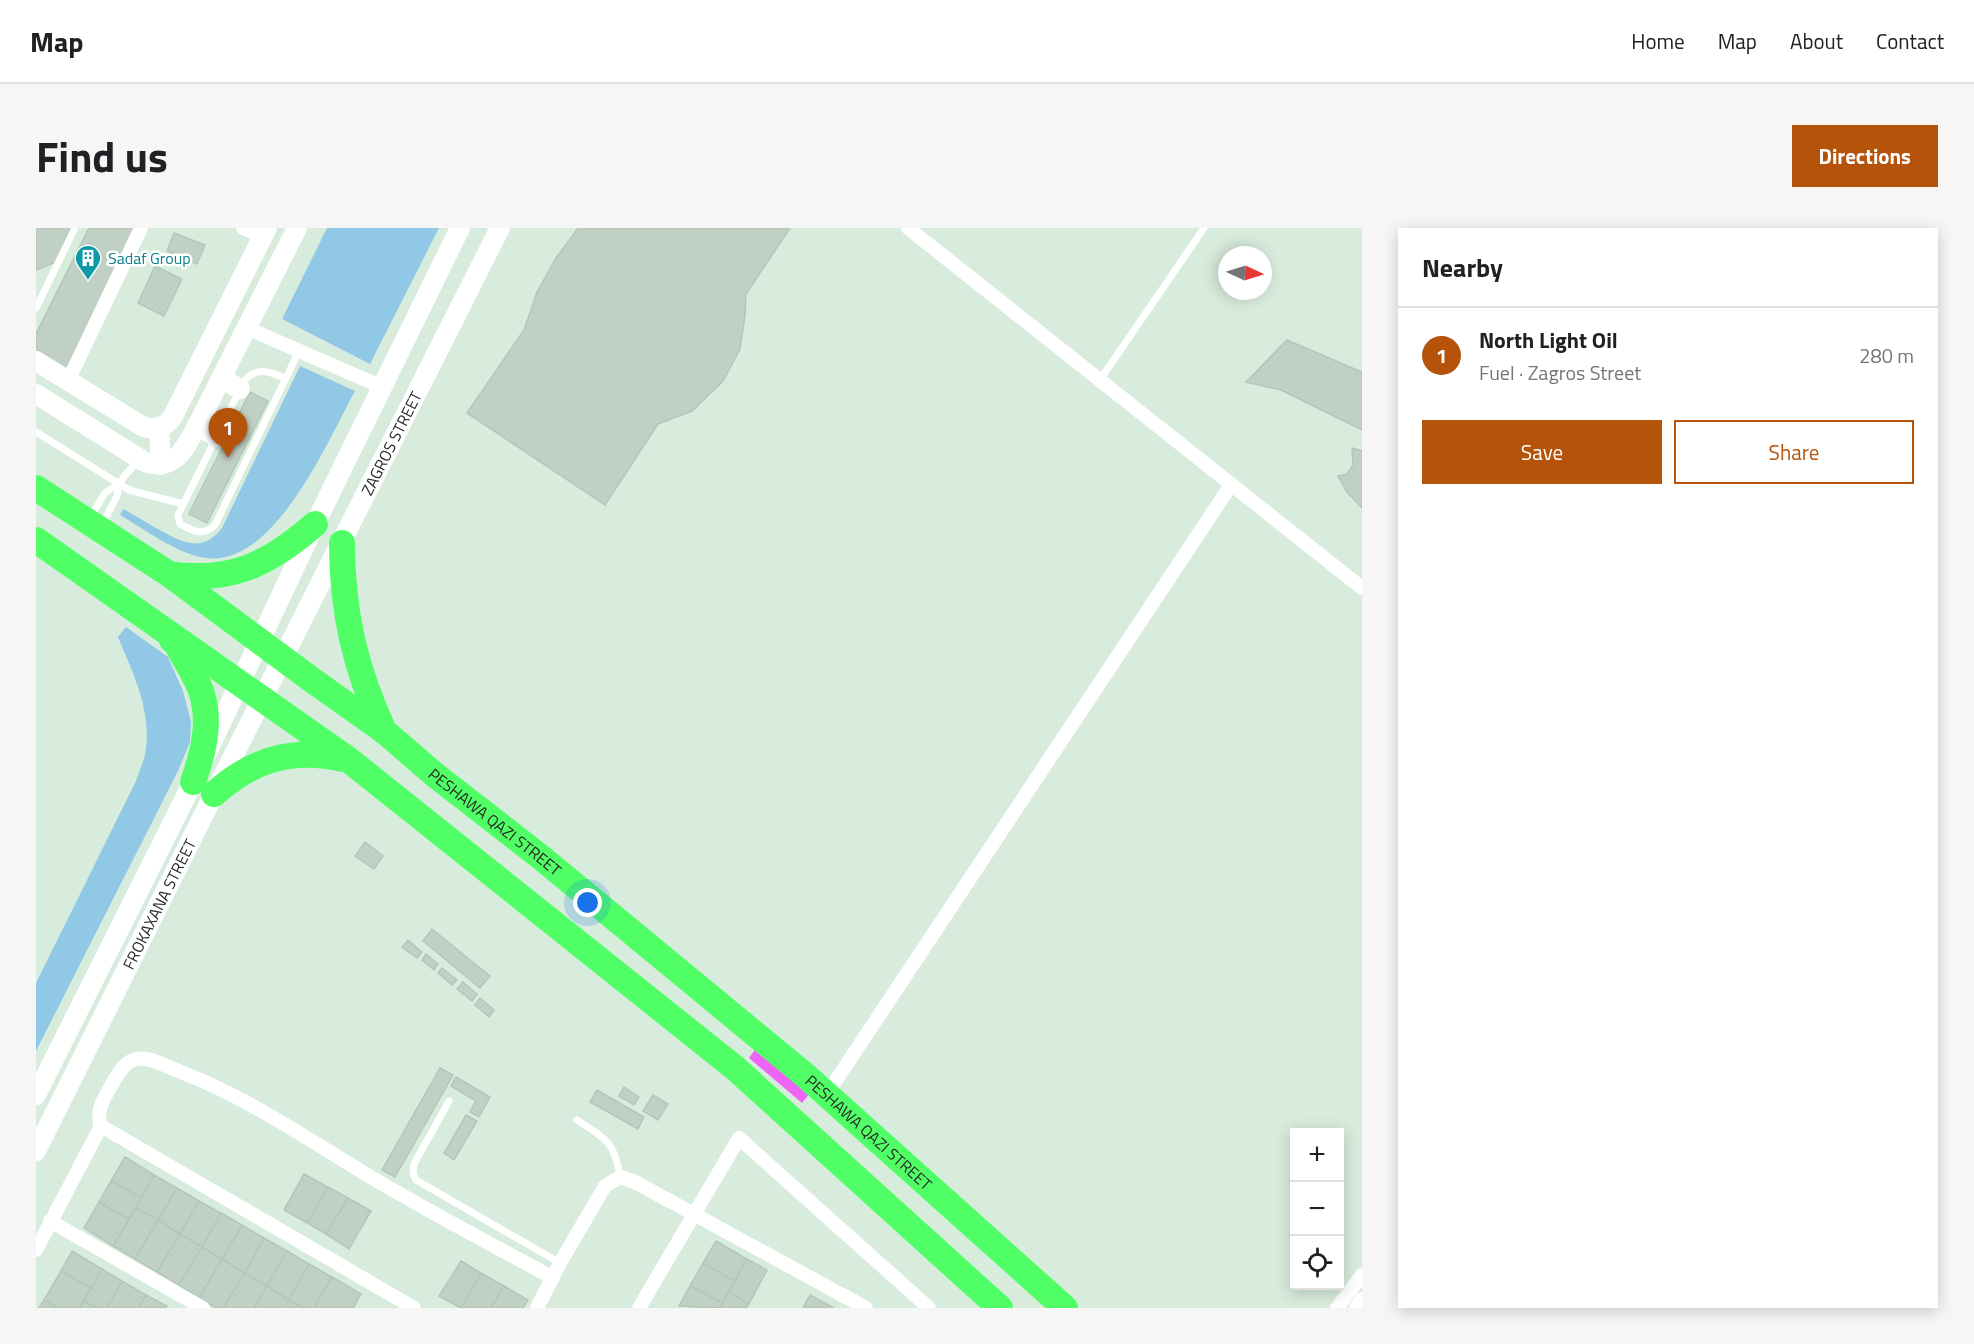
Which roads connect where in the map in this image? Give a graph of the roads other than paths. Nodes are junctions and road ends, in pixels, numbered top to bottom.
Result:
1 (75, 228) edge
2 (141, 228) edge
3 (243, 228) edge
4 (297, 228) edge
5 (460, 228) edge
6 (500, 228) edge
7 (908, 228) edge
8 (1204, 228) edge
9 (265, 233) edge
10 (247, 268) junction
11 (271, 279) junction
12 (36, 308) edge
13 (247, 328) junction
14 (299, 351) junction
15 (36, 361) edge
16 (221, 378) junction
17 (285, 378) junction
18 (68, 381) junction
19 (1100, 381) junction
20 (382, 387) junction
21 (240, 389) junction
22 (36, 394) edge
23 (197, 426) junction
24 (159, 428) junction
25 (36, 432) edge
26 (217, 437) junction
27 (138, 458) junction
28 (161, 465) junction
29 (119, 483) junction
30 (1231, 484) junction
31 (36, 489) edge
32 (183, 504) junction
33 (315, 524) junction
34 (94, 525) junction
35 (36, 540) edge
36 (342, 543) junction
37 (169, 574) junction
38 (1362, 588) edge
39 (157, 625) junction
40 (259, 640) junction
41 (282, 658) junction
42 (239, 682) junction
43 (262, 698) junction
44 (384, 731) junction
45 (349, 760) junction
46 (203, 788) junction
47 (827, 1094) junction
48 (36, 1095) edge
49 (449, 1101) dead end
50 (577, 1120) dead end
51 (101, 1126) junction
52 (36, 1151) edge
53 (620, 1178) junction
54 (694, 1214) junction
55 (50, 1221) junction
56 (36, 1250) edge
57 (560, 1263) junction
58 (1362, 1275) edge
59 (553, 1278) junction
60 (1362, 1299) edge
61 (642, 1307) edge
62 (203, 1308) edge
63 (414, 1308) edge
64 (537, 1308) edge
65 (866, 1308) edge
66 (929, 1308) edge
67 (1000, 1308) edge
68 (1065, 1308) edge
69 (1337, 1308) edge
70 (1356, 1308) edge

1 - 12 lane
2 - 18 street
3 - 9 street
4 - 11 main road
5 - 20 main road, ZAGROS STREET
6 - 36 main road, ZAGROS STREET
7 - 19 street
8 - 19 lane
9 - 10 main road
10 - 11 main road
10 - 24 main road
11 - 13 main road
13 - 14 street
13 - 16 main road
14 - 17 lane
14 - 20 street
15 - 18 main road
16 - 21 main road
16 - 23 main road
17 - 21 lane
17 - 32 lane
18 - 24 main road
19 - 30 street
20 - 33 main road, ZAGROS STREET
21 - 26 lane
22 - 27 main road
23 - 26 main road
23 - 28 main road
24 - 28 main road
25 - 29 lane
26 - 32 lane
27 - 28 main road
27 - 29 lane
29 - 32 lane
29 - 34 lane
29 - 34 lane
30 - 38 street
30 - 47 street
31 - 34 highway, PESHAWA QAZI STREET
33 - 37 highway
33 - 40 main road, ZAGROS STREET
34 - 37 highway, PESHAWA QAZI STREET
35 - 39 highway
36 - 41 main road, ZAGROS STREET
36 - 44 highway
37 - 40 highway, PESHAWA QAZI STREET
39 - 42 highway
39 - 46 highway
40 - 41 highway, PESHAWA QAZI STREET
40 - 42 main road, FROKAXANA STREET
41 - 43 main road, FROKAXANA STREET
41 - 44 highway, PESHAWA QAZI STREET
42 - 43 highway
42 - 46 main road, FROKAXANA STREET
43 - 45 highway
43 - 46 main road, FROKAXANA STREET
44 - 47 highway, PESHAWA QAZI STREET
45 - 46 highway
45 - 67 highway
46 - 48 main road, FROKAXANA STREET
46 - 52 main road, FROKAXANA STREET
47 - 68 highway, PESHAWA QAZI STREET
49 - 57 lane
50 - 53 lane
51 - 55 street
51 - 59 street
51 - 63 street
53 - 54 street
53 - 57 street
54 - 61 street
54 - 65 street
54 - 66 street
55 - 56 street
55 - 62 street
57 - 59 street
58 - 69 street
59 - 64 street
60 - 70 street

